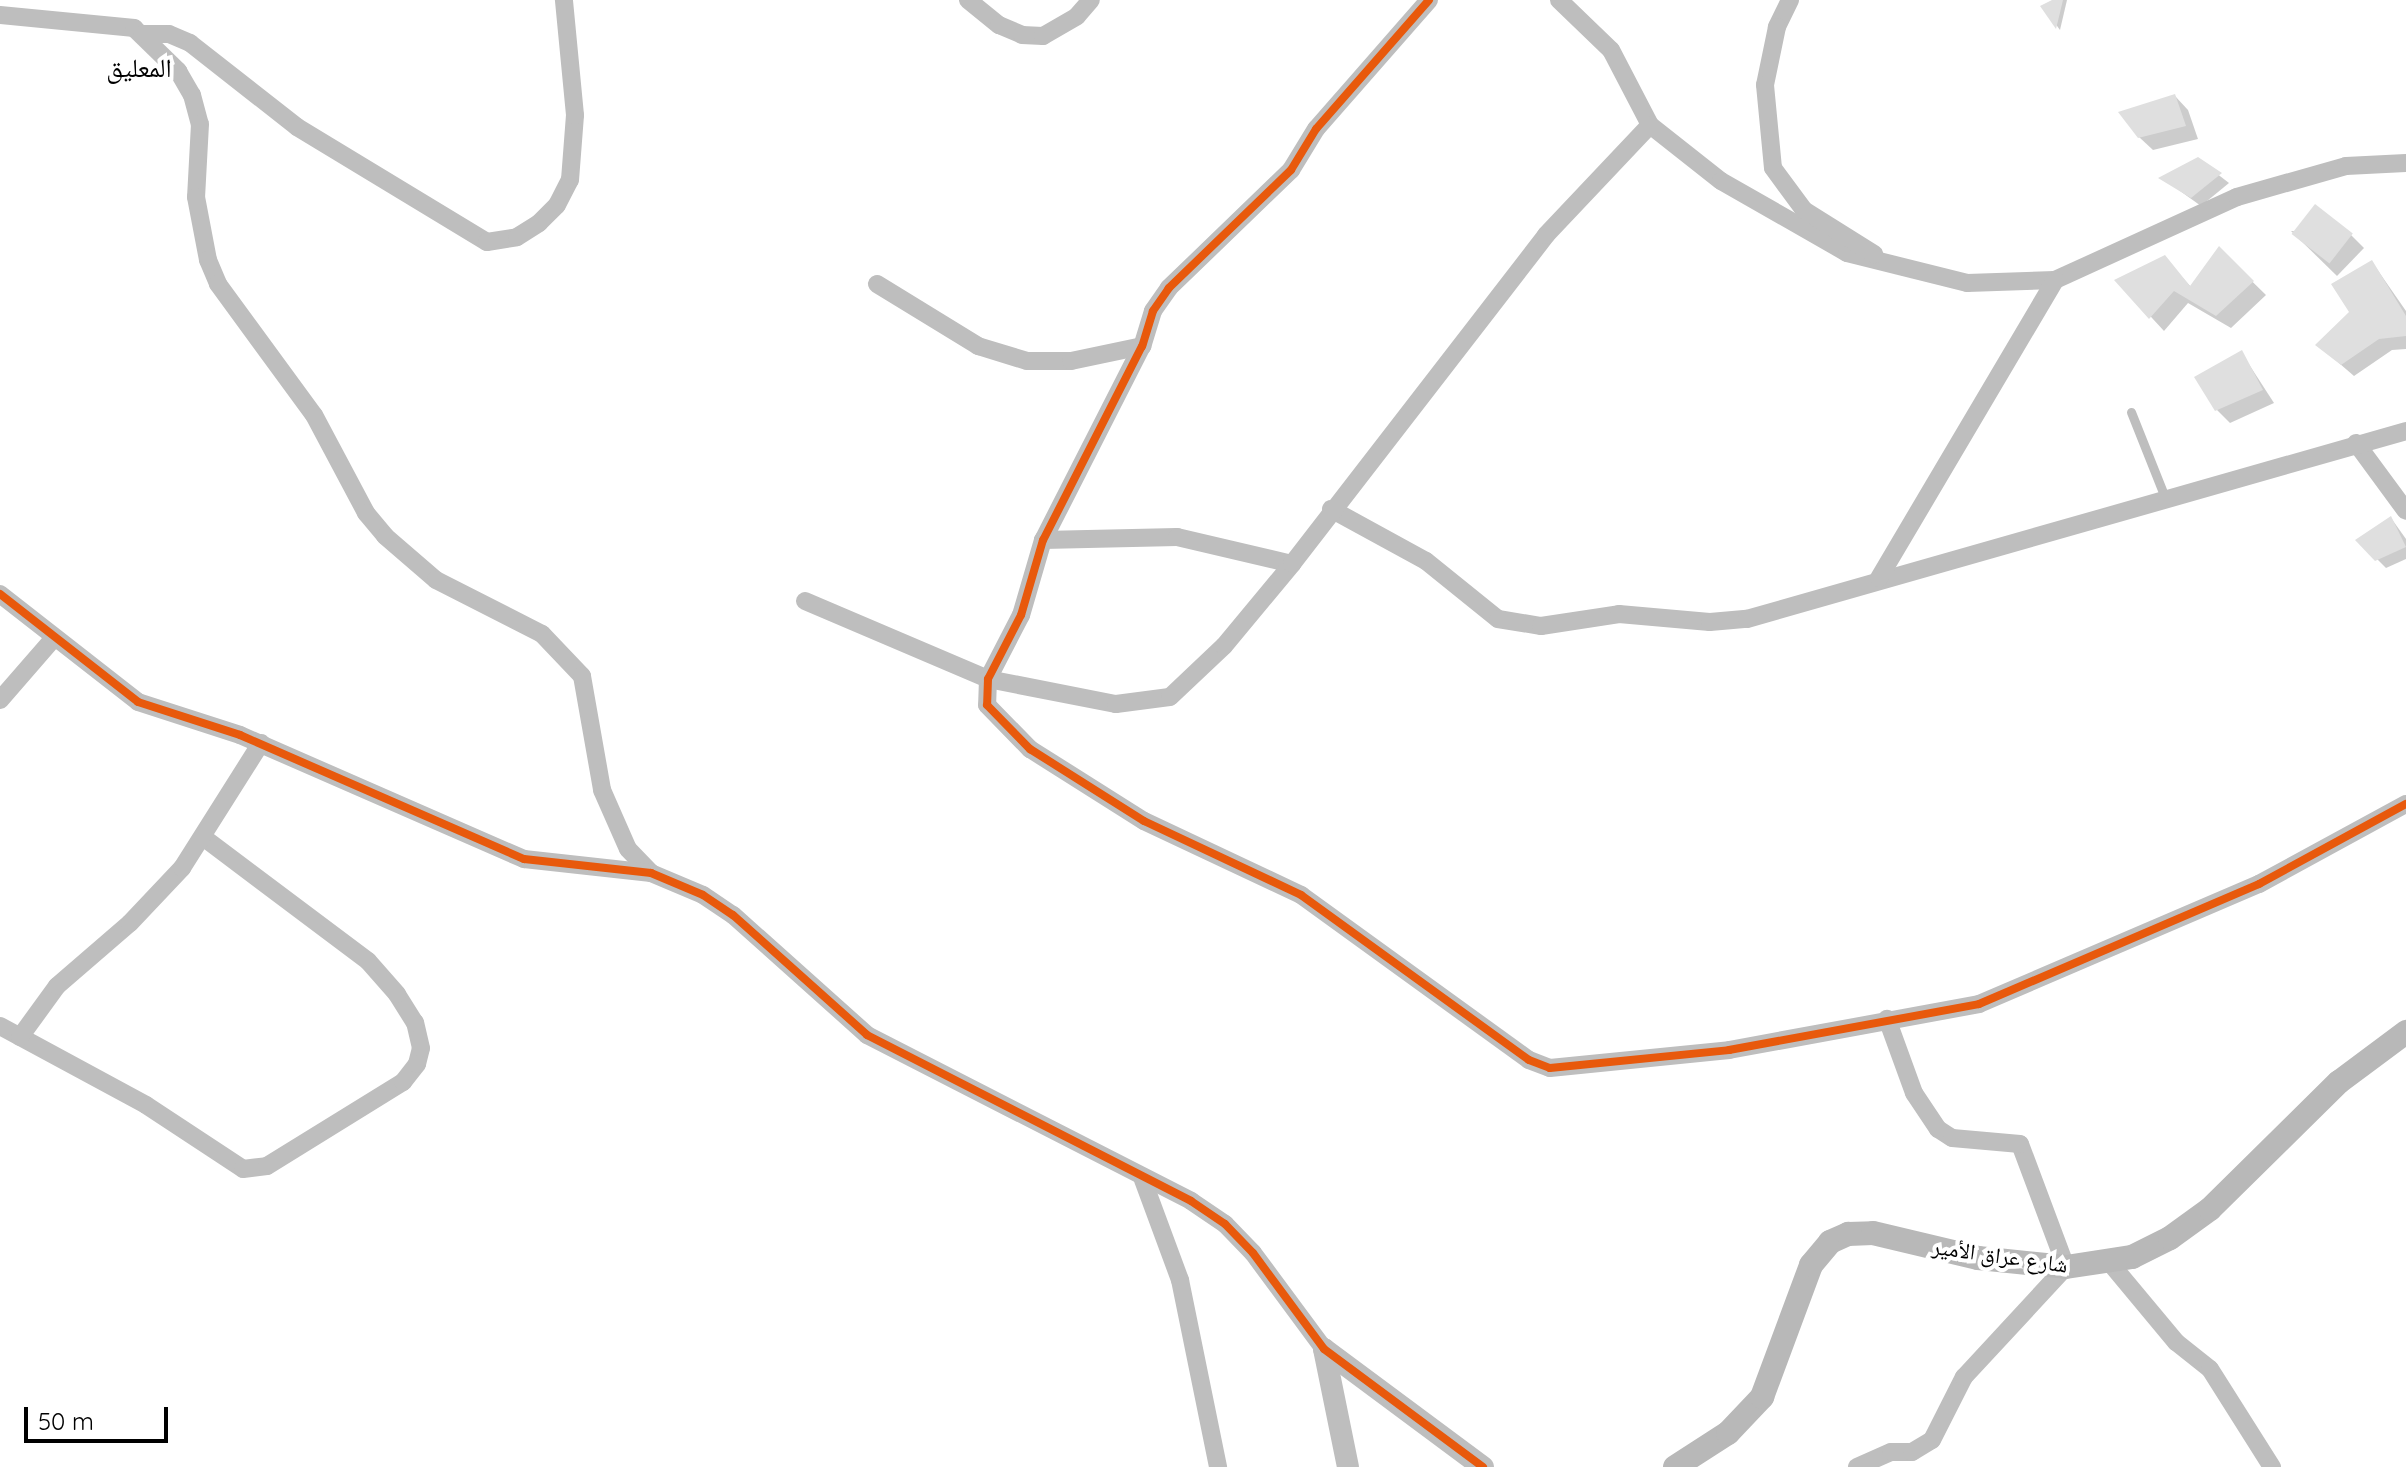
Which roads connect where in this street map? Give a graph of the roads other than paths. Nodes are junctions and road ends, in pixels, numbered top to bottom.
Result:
1 (564, 0) edge
2 (968, 0) edge
3 (1091, 0) edge
4 (1429, 0) edge
5 (1559, 0) edge
6 (1790, 0) edge
7 (0, 15) edge
8 (142, 34) junction
9 (1650, 125) junction
10 (2406, 163) edge
11 (1886, 263) junction
12 (2055, 280) junction
13 (877, 284) dead end
14 (1142, 346) junction
15 (2131, 412) dead end
16 (2406, 431) edge
17 (2356, 443) junction
18 (2166, 500) junction
19 (1331, 509) junction
20 (2406, 511) edge
21 (1043, 540) junction
22 (1292, 564) junction
23 (1879, 578) junction
24 (0, 594) edge
25 (805, 601) dead end
26 (53, 639) junction
27 (988, 679) junction
28 (0, 700) edge
29 (261, 743) junction
30 (2406, 804) edge
31 (204, 838) junction
32 (651, 873) junction
33 (1887, 1019) junction
34 (0, 1026) edge
35 (2406, 1032) edge
36 (20, 1037) junction
37 (1143, 1180) junction
38 (2111, 1264) junction
39 (2066, 1267) junction
40 (1324, 1349) junction
41 (1728, 1433) junction
42 (1218, 1467) edge
43 (1348, 1467) edge
44 (1483, 1467) edge
45 (1675, 1467) edge
46 (1704, 1467) edge
47 (1857, 1467) edge
48 (2272, 1467) edge

1 - 8 street
2 - 3 street
4 - 14 street
5 - 9 street
6 - 11 street
7 - 8 street
8 - 32 street
9 - 11 street
9 - 19 street
10 - 12 street
11 - 12 street
12 - 23 street
13 - 14 street
14 - 21 street
15 - 18 lane
16 - 17 street
17 - 18 street
17 - 20 street
18 - 23 street
19 - 22 street
19 - 23 street
21 - 22 street
21 - 27 street
22 - 27 street
24 - 26 street
25 - 27 street
26 - 28 street
26 - 29 street
27 - 33 street
29 - 31 street
29 - 32 street
30 - 33 street
31 - 36 street
31 - 36 street
32 - 37 street
33 - 39 street
34 - 36 street
35 - 38 main road, شارع عراق الأمير
37 - 40 street
37 - 42 street
38 - 39 main road, شارع عراق الأمير
38 - 48 street
39 - 41 main road, شارع عراق الأمير
39 - 47 street
40 - 43 street
40 - 44 street
41 - 45 main road, شارع عراق الأمير
41 - 46 main road, شارع عراق الأمير

